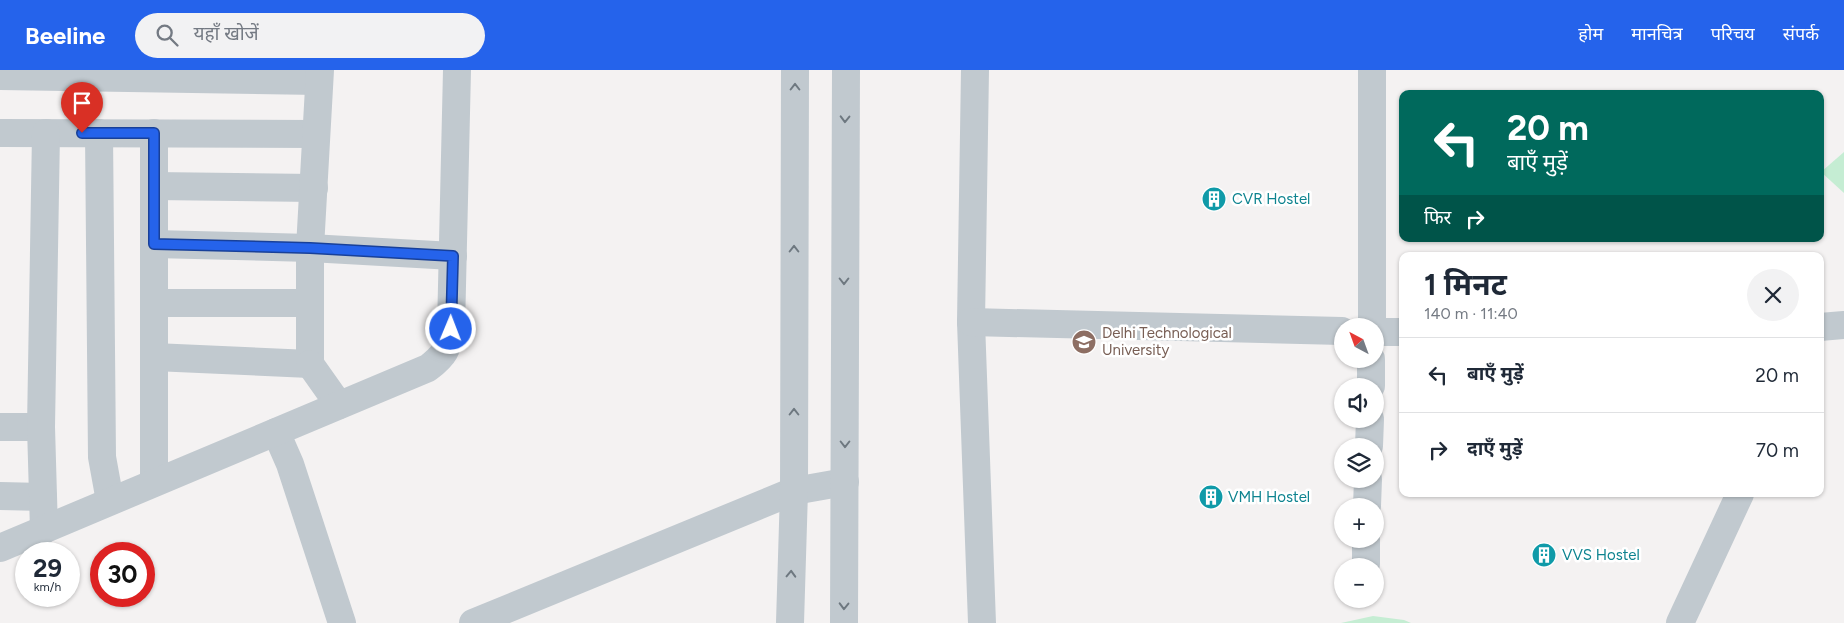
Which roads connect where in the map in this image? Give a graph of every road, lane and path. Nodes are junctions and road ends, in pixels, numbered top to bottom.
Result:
1 (0, 70) edge
2 (457, 70) edge
3 (795, 70) edge
4 (846, 70) edge
5 (975, 70) edge
6 (1372, 70) edge
7 (0, 76) edge
8 (320, 76) edge
9 (0, 133) edge
10 (46, 133) junction
11 (99, 133) junction
12 (154, 133) junction
13 (316, 134) junction
14 (154, 186) junction
15 (314, 188) junction
16 (154, 244) junction
17 (310, 248) junction
18 (453, 256) junction
19 (154, 303) junction
20 (309, 303) junction
21 (1372, 318) edge
22 (971, 322) junction
23 (1844, 325) edge
24 (1824, 327) edge
25 (1334, 331) edge
26 (1384, 332) edge
27 (1399, 332) edge
28 (154, 356) junction
29 (310, 364) junction
30 (339, 405) junction
31 (0, 427) edge
32 (41, 427) junction
33 (276, 432) junction
34 (154, 482) junction
35 (845, 482) junction
36 (794, 491) junction
37 (0, 496) edge
38 (43, 497) junction
39 (1739, 497) edge
40 (110, 501) junction
41 (44, 530) junction
42 (0, 548) edge
43 (342, 623) edge
44 (473, 623) edge
45 (790, 623) edge
46 (844, 623) edge
47 (982, 623) edge
48 (1680, 623) edge

1 - 7 street
2 - 18 street
36 -> 3 street
4 -> 35 street
5 - 22 street
6 - 21 street
7 - 8 street
8 - 13 street
9 - 10 street
10 - 11 street
10 - 32 street
11 - 12 street
11 - 40 street
12 - 13 street
12 - 14 street
13 - 15 street
14 - 15 street
14 - 16 street
15 - 17 street
16 - 17 street
16 - 19 street
17 - 18 street
17 - 20 street
18 - 30 street
19 - 20 street
19 - 28 street
20 - 29 street
22 - 25 street
22 - 47 street
23 - 24 street
26 - 27 street
28 - 29 street
28 - 34 street
29 - 30 street
30 - 33 street
31 - 32 street
32 - 38 street
33 - 34 street
33 - 43 street
34 - 40 street
35 - 36 street
35 -> 46 street
36 - 44 street
45 -> 36 street
37 - 38 street
38 - 41 street
39 - 48 street
40 - 41 street
41 - 42 street

